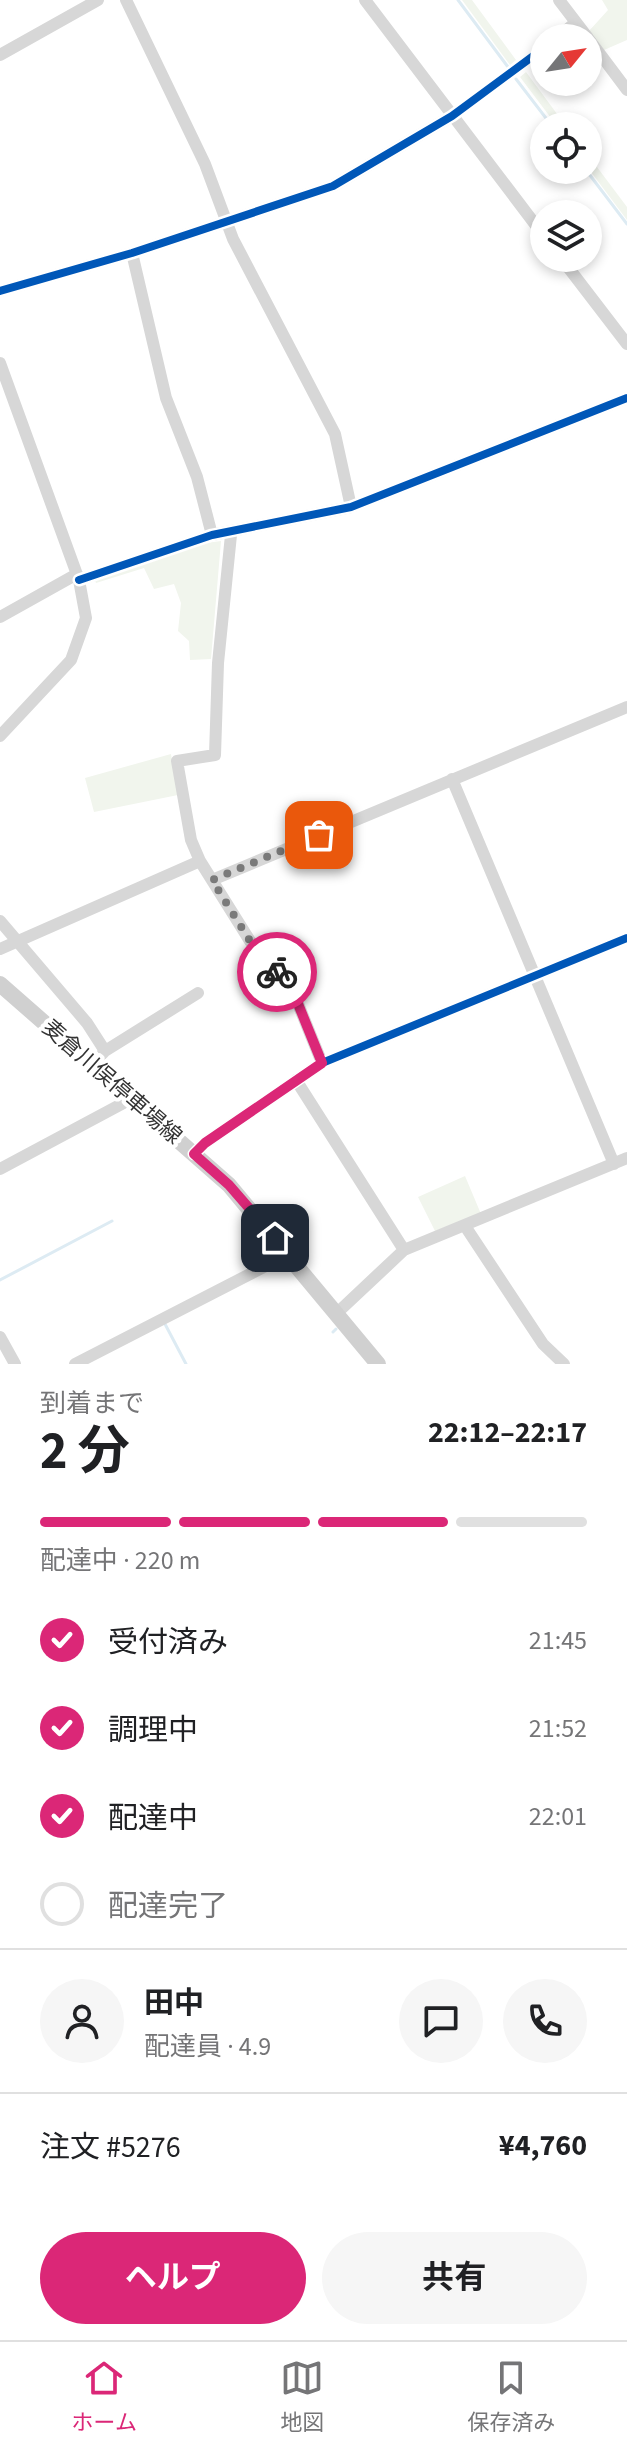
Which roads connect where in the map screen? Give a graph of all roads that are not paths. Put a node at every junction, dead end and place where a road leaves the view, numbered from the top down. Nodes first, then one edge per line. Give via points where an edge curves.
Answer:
1 (98, 0) edge
2 (126, 0) edge
3 (365, 0) edge
4 (559, 0) edge
5 (576, 22) joint
6 (574, 24) edge
7 (0, 55) edge
8 (602, 57) edge
9 (530, 58) edge
10 (627, 90) edge
11 (452, 116) junction
12 (530, 218) edge
13 (226, 222) junction
14 (132, 253) junction
15 (572, 272) edge
16 (0, 291) edge
17 (627, 344) edge
18 (0, 363) edge
19 (6, 395) edge
20 (627, 398) edge
21 (351, 507) junction
22 (212, 535) junction
23 (231, 535) junction
24 (78, 577) junction
25 (0, 617) edge
26 (627, 707) edge
27 (1, 733) edge
28 (452, 779) junction
29 (200, 861) junction
30 (212, 880) junction
31 (0, 921) edge
32 (627, 938) edge
33 (17, 942) junction
34 (0, 949) edge
35 (536, 975) junction
36 (0, 984) edge
37 (198, 993) dead end
38 (105, 1051) junction
39 (322, 1063) junction
40 (92, 1065) junction
41 (296, 1080) junction
42 (131, 1099) junction
43 (194, 1154) junction
44 (627, 1158) edge
45 (614, 1164) junction
46 (0, 1169) edge
47 (465, 1226) junction
48 (404, 1250) junction
49 (289, 1254) junction
50 (337, 1313) junction
51 (0, 1337) edge
52 (15, 1364) edge
53 (75, 1364) edge
54 (378, 1364) edge
55 (564, 1364) edge

1 - 7 street
2 - 13 street via 205,164
3 - 11 street
4 - 5 street
5 - 6 street
8 - 10 street
9 - 11 street
11 - 12 street
11 - 13 street via 333,186
13 - 14 street
13 - 21 street via 335,434
14 - 16 street
14 - 22 street via 166,398 197,477
15 - 17 street
18 - 19 street
19 - 24 street
20 - 21 street
21 - 23 street
22 - 23 street
22 - 24 street
23 - 29 street via 215,755 177,761 191,840
24 - 25 street
24 - 27 street via 86,618 71,660
26 - 28 street
28 - 30 street
28 - 35 street
29 - 30 street
29 - 33 street
30 - 39 street via 250,941 292,989
31 - 33 street
32 - 35 street
33 - 34 street
33 - 38 street
35 - 39 street
35 - 45 street
36 - 40 main road, 麦倉川俣停車場線
37 - 38 street
38 - 40 street
39 - 41 street
40 - 42 main road, 麦倉川俣停車場線
41 - 43 street
41 - 48 street
42 - 43 main road, 麦倉川俣停車場線
42 - 46 street
43 - 49 main road, 麦倉川俣停車場線 via 229,1185
44 - 45 street
45 - 47 street
47 - 48 street
47 - 55 street via 543,1344
48 - 50 street
49 - 50 main road, 麦倉川俣停車場線
49 - 53 street
50 - 54 main road, 麦倉川俣停車場線
51 - 52 street

